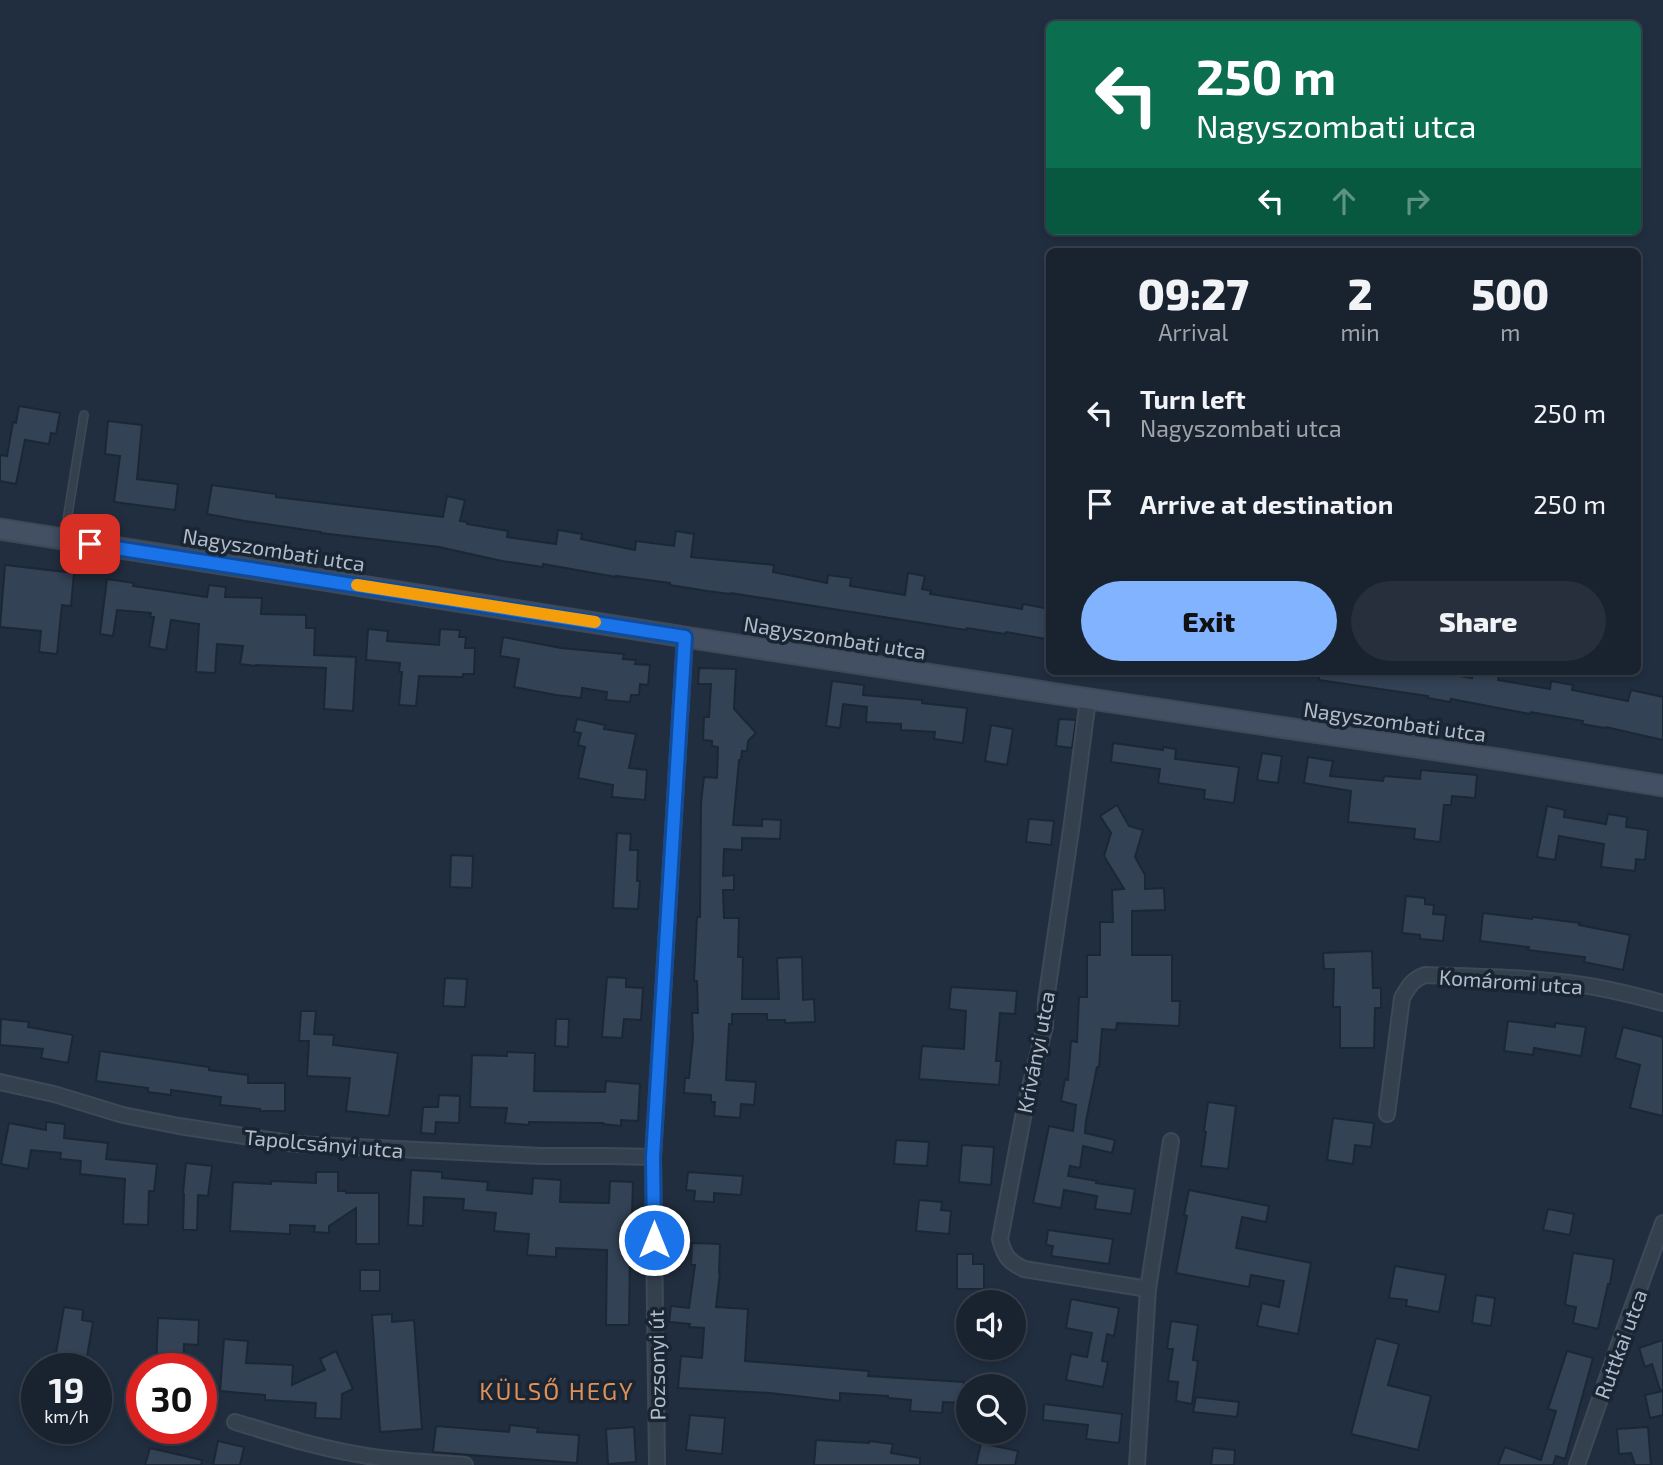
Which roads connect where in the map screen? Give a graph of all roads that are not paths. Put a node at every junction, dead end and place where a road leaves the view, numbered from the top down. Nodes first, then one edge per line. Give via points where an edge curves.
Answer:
1 (84, 415) dead end
2 (0, 528) edge
3 (63, 539) junction
4 (685, 637) junction
5 (1088, 699) junction
6 (1663, 786) edge
7 (1663, 1003) edge
8 (0, 1082) edge
9 (1387, 1114) dead end
10 (1171, 1141) dead end
11 (653, 1157) junction
12 (1663, 1223) edge
13 (1148, 1289) junction
14 (235, 1422) dead end
15 (465, 1465) edge
16 (657, 1465) edge
17 (1137, 1465) edge
18 (1577, 1465) edge

1 - 3 lane
2 - 3 street, Nagyszombati utca
3 - 4 street, Nagyszombati utca
4 - 5 street, Nagyszombati utca
4 - 11 street, Pozsonyi út
5 - 6 street, Nagyszombati utca
5 - 13 street, Kriványi utca via 1045,1026 1000,1239 1003,1253 1024,1269
7 - 9 street, Komáromi utca via 1581,985 1416,978 1402,998
8 - 11 street, Tapolcsányi utca via 124,1115 296,1144
10 - 13 street
11 - 16 street, Pozsonyi út
12 - 18 street, Ruttkai utca
13 - 17 street
14 - 15 street via 355,1454

